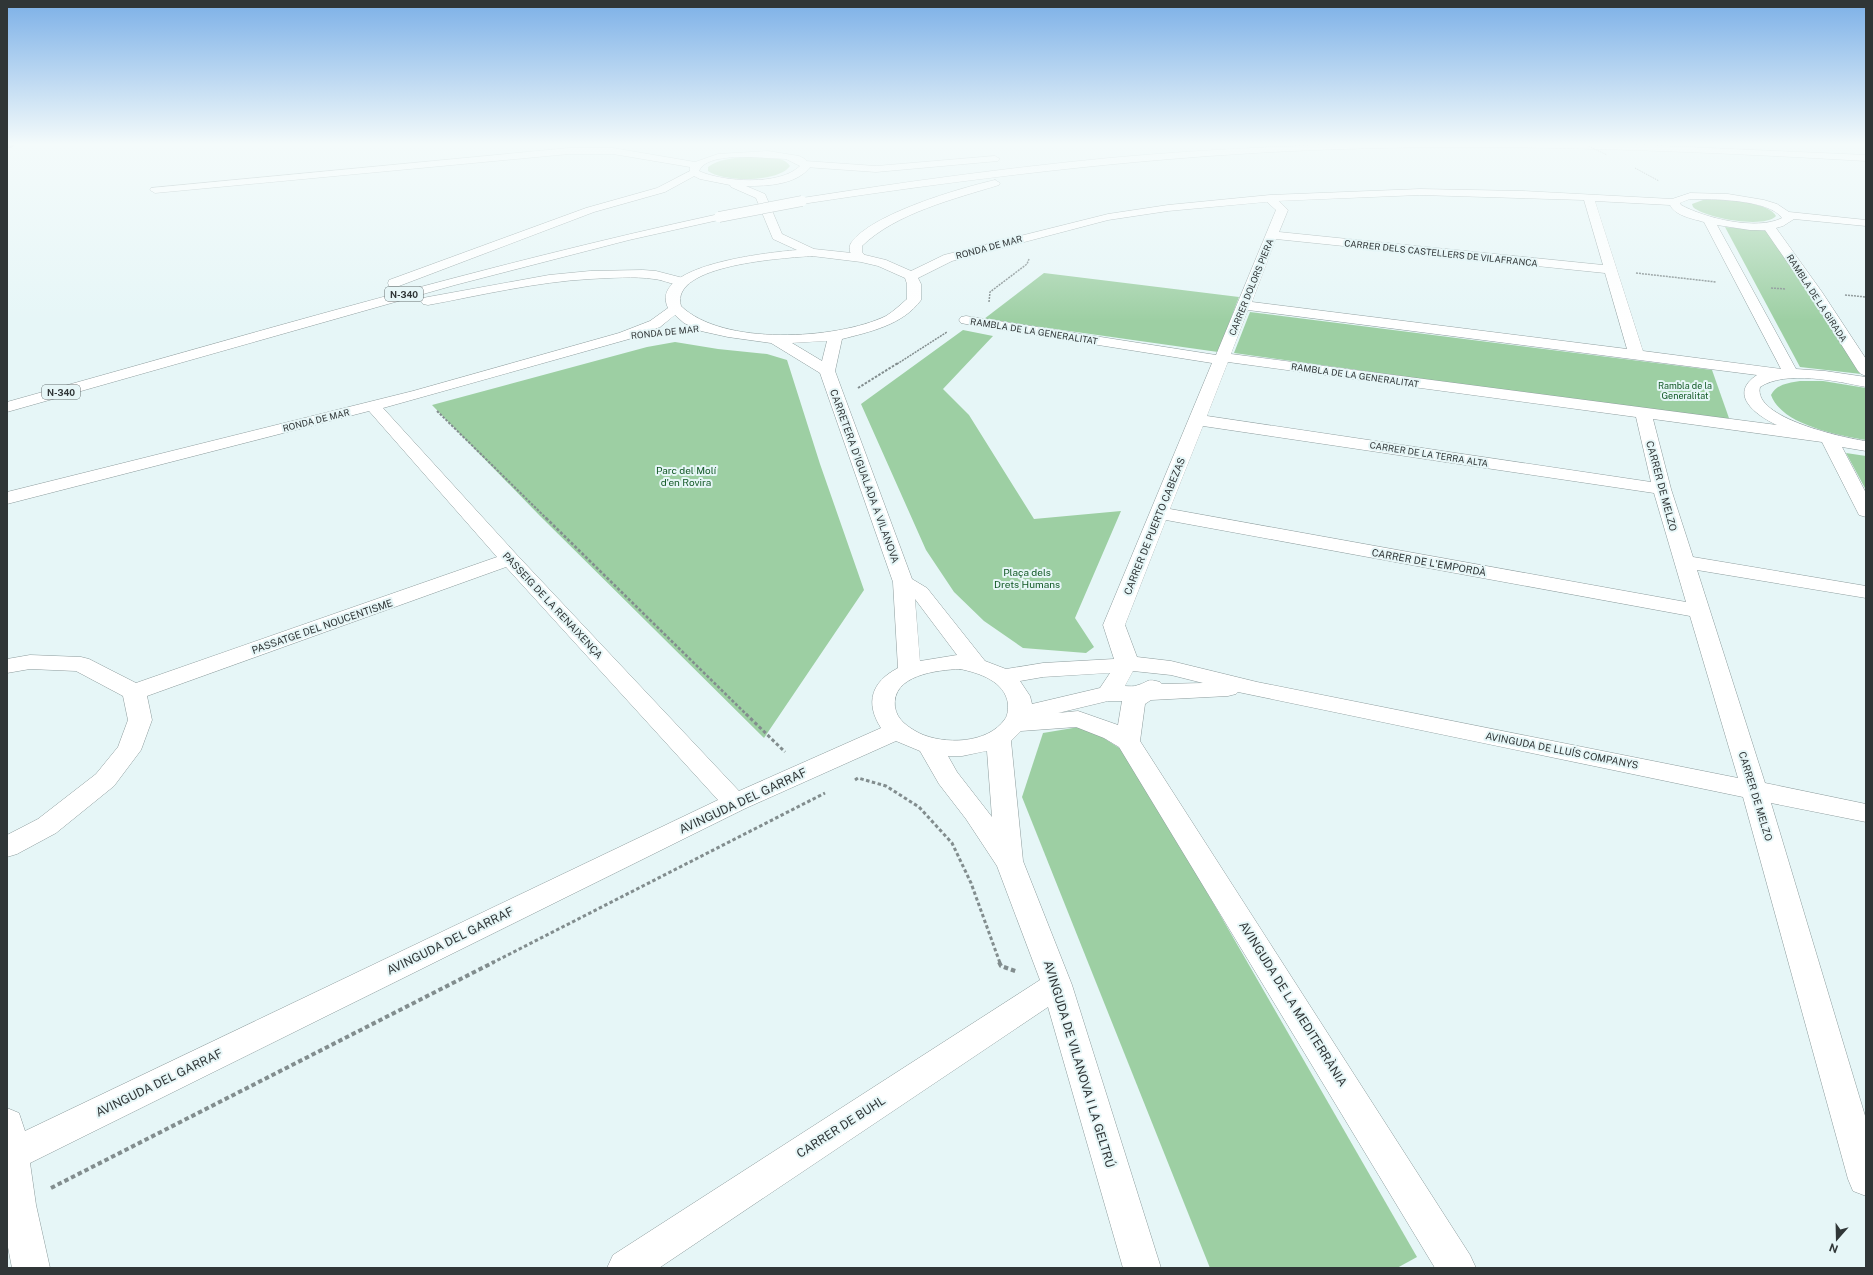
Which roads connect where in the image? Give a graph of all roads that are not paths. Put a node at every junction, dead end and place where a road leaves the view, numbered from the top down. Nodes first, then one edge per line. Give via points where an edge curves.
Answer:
1 (617, 202) edge
2 (763, 202) edge
3 (799, 202) edge
4 (937, 202) edge
5 (1224, 202) edge
6 (1274, 202) edge
7 (1590, 202) edge
8 (1674, 202) edge
9 (1757, 202) edge
10 (1788, 215) junction
11 (1710, 220) junction
12 (1866, 223) edge
13 (1768, 225) junction
14 (1272, 235) junction
15 (777, 236) junction
16 (812, 252) junction
17 (756, 256) junction
18 (861, 258) junction
19 (948, 258) junction
20 (882, 263) junction
21 (1610, 270) junction
22 (911, 276) junction
23 (682, 282) junction
24 (1244, 305) junction
25 (675, 309) junction
26 (966, 320) road end
27 (706, 328) junction
28 (684, 330) dead end
29 (669, 331) dead end
30 (624, 336) junction
31 (835, 336) junction
32 (775, 339) junction
33 (1636, 354) junction
34 (1222, 358) junction
35 (827, 371) junction
36 (1866, 371) edge
37 (1788, 374) junction
38 (1866, 382) edge
39 (92, 383) junction
40 (29, 401) junction
41 (373, 406) junction
42 (7, 407) edge
43 (1644, 414) junction
44 (1197, 420) junction
45 (1825, 437) junction
46 (1866, 446) edge
47 (1662, 489) junction
48 (7, 498) edge
49 (1866, 511) edge
50 (1159, 513) junction
51 (510, 559) junction
52 (1684, 562) junction
53 (903, 582) junction
54 (1866, 592) edge
55 (1699, 611) junction
56 (1123, 665) junction
57 (7, 666) edge
58 (977, 666) junction
59 (910, 671) junction
60 (1187, 671) junction
61 (1003, 677) junction
62 (1257, 689) junction
63 (134, 692) junction
64 (1145, 692) junction
65 (1108, 694) junction
66 (1011, 725) junction
67 (896, 731) junction
68 (1128, 741) junction
69 (930, 747) junction
70 (1754, 789) junction
71 (735, 803) junction
72 (1866, 813) edge
73 (7, 847) edge
74 (1010, 863) junction
75 (1057, 985) junction
76 (9, 1145) edge
77 (1866, 1179) edge
78 (1451, 1266) edge
79 (31, 1268) edge
80 (626, 1268) edge
81 (1142, 1268) edge

1 - 39 main road via 590,210 363,295 152,360
2 - 15 main road
3 - 39 main road, N-340, bridge via 636,234 512,264
4 - 18 main road via 869,232 856,245 856,252
5 - 19 main road, RONDA DE MAR via 1108,217
6 - 14 main road, CARRER DOLORS PIERA via 1282,210
7 - 21 main road
8 - 11 main road via 1682,211
9 - 10 main road, RONDA DE MAR
10 - 12 main road, RONDA DE MAR
10 - 13 main road via 1785,222
11 - 13 main road via 1740,225
11 - 37 main road
13 - 36 main road, RAMBLA DE LA GIRADA
14 - 21 main road, CARRER DELS CASTELLERS DE VILAFRANCA
14 - 24 main road, CARRER DOLORS PIERA
15 - 16 main road
15 - 17 main road via 768,249
16 - 17 main road
16 - 18 main road
17 - 23 main road via 706,269
18 - 20 main road
19 - 20 main road, RONDA DE MAR
19 - 22 main road, RONDA DE MAR
20 - 22 main road
21 - 33 main road
22 - 31 main road via 914,300 895,316
23 - 25 main road via 672,300
23 - 40 main road via 643,274 590,275 548,279 476,292 370,312 101,386
24 - 33 main road
24 - 34 main road, CARRER DOLORS PIERA
25 - 27 main road via 686,319
25 - 30 main road, RONDA DE MAR via 655,324
26 - 34 main road, RAMBLA DE LA GENERALITAT
27 - 28 main road, RONDA DE MAR
27 - 32 main road via 737,336
29 - 30 main road, RONDA DE MAR
30 - 41 main road, RONDA DE MAR
31 - 32 main road
31 - 35 main road
32 - 35 main road
33 - 37 main road
34 - 43 main road, RAMBLA DE LA GENERALITAT
34 - 44 main road, CARRER DE PUERTO CABEZAS
35 - 53 main road, CARRETERA D'IGUALADA A VILANOVA
37 - 38 main road via 1831,376
37 - 45 main road via 1766,378 1754,384 1750,393 1756,403 1770,414 1792,426
39 - 40 main road, N-340
40 - 42 main road, N-340
41 - 48 main road, RONDA DE MAR
41 - 51 main road, PASSEIG DE LA RENAIXENÇA
43 - 45 main road, RAMBLA DE LA GENERALITAT
43 - 47 main road, CARRER DE MELZO
44 - 47 main road, CARRER DE LA TERRA ALTA
44 - 50 main road, CARRER DE PUERTO CABEZAS
45 - 46 main road
45 - 49 main road
47 - 52 main road, CARRER DE MELZO
50 - 55 main road, CARRER DE L'EMPORDÀ
50 - 56 main road, CARRER DE PUERTO CABEZAS via 1114,625 1126,656
51 - 63 main road, PASSATGE DEL NOUCENTISME
51 - 71 main road, PASSEIG DE LA RENAIXENÇA
52 - 54 main road
52 - 55 main road, CARRER DE MELZO
53 - 58 main road via 920,592
53 - 59 main road, CARRETERA D'IGUALADA A VILANOVA
55 - 70 main road, CARRER DE MELZO
56 - 60 main road, AVINGUDA DE LLUÍS COMPANYS via 1139,664
56 - 61 main road, AVINGUDA DE LLUÍS COMPANYS via 1043,670
56 - 65 main road, CARRER DE PUERTO CABEZAS via 1120,676
57 - 63 main road via 30,662 81,664
58 - 59 main road via 943,662
58 - 61 main road
59 - 67 main road via 895,680 886,692 883,705 886,719
60 - 62 main road, AVINGUDA DE LLUÍS COMPANYS
60 - 64 main road via 1160,681
61 - 66 main road via 1015,689 1020,703
62 - 64 main road, AVINGUDA DE LLUÍS COMPANYS
62 - 70 main road, AVINGUDA DE LLUÍS COMPANYS
63 - 73 main road via 140,720 129,750 105,780 47,826
64 - 65 main road, AVINGUDA DE LLUÍS COMPANYS
64 - 68 main road via 1134,700
65 - 66 main road, AVINGUDA DE LLUÍS COMPANYS
66 - 68 main road, AVINGUDA DE LA MEDITERRÀNIA via 1078,719 1113,732
66 - 69 main road via 978,746 954,749
66 - 74 main road, AVINGUDA DE VILANOVA I LA GELTRÚ
67 - 69 main road via 911,741
67 - 71 main road, AVINGUDA DEL GARRAF
68 - 78 main road, AVINGUDA DE LA MEDITERRÀNIA
69 - 74 main road, AVINGUDA DE VILANOVA I LA GELTRÚ via 948,778
70 - 72 main road, AVINGUDA DE LLUÍS COMPANYS
70 - 77 main road, CARRER DE MELZO
71 - 76 main road, AVINGUDA DEL GARRAF
74 - 75 main road, AVINGUDA DE VILANOVA I LA GELTRÚ
75 - 80 main road, CARRER DE BUHL
75 - 81 main road, AVINGUDA DE VILANOVA I LA GELTRÚ
76 - 79 main road

